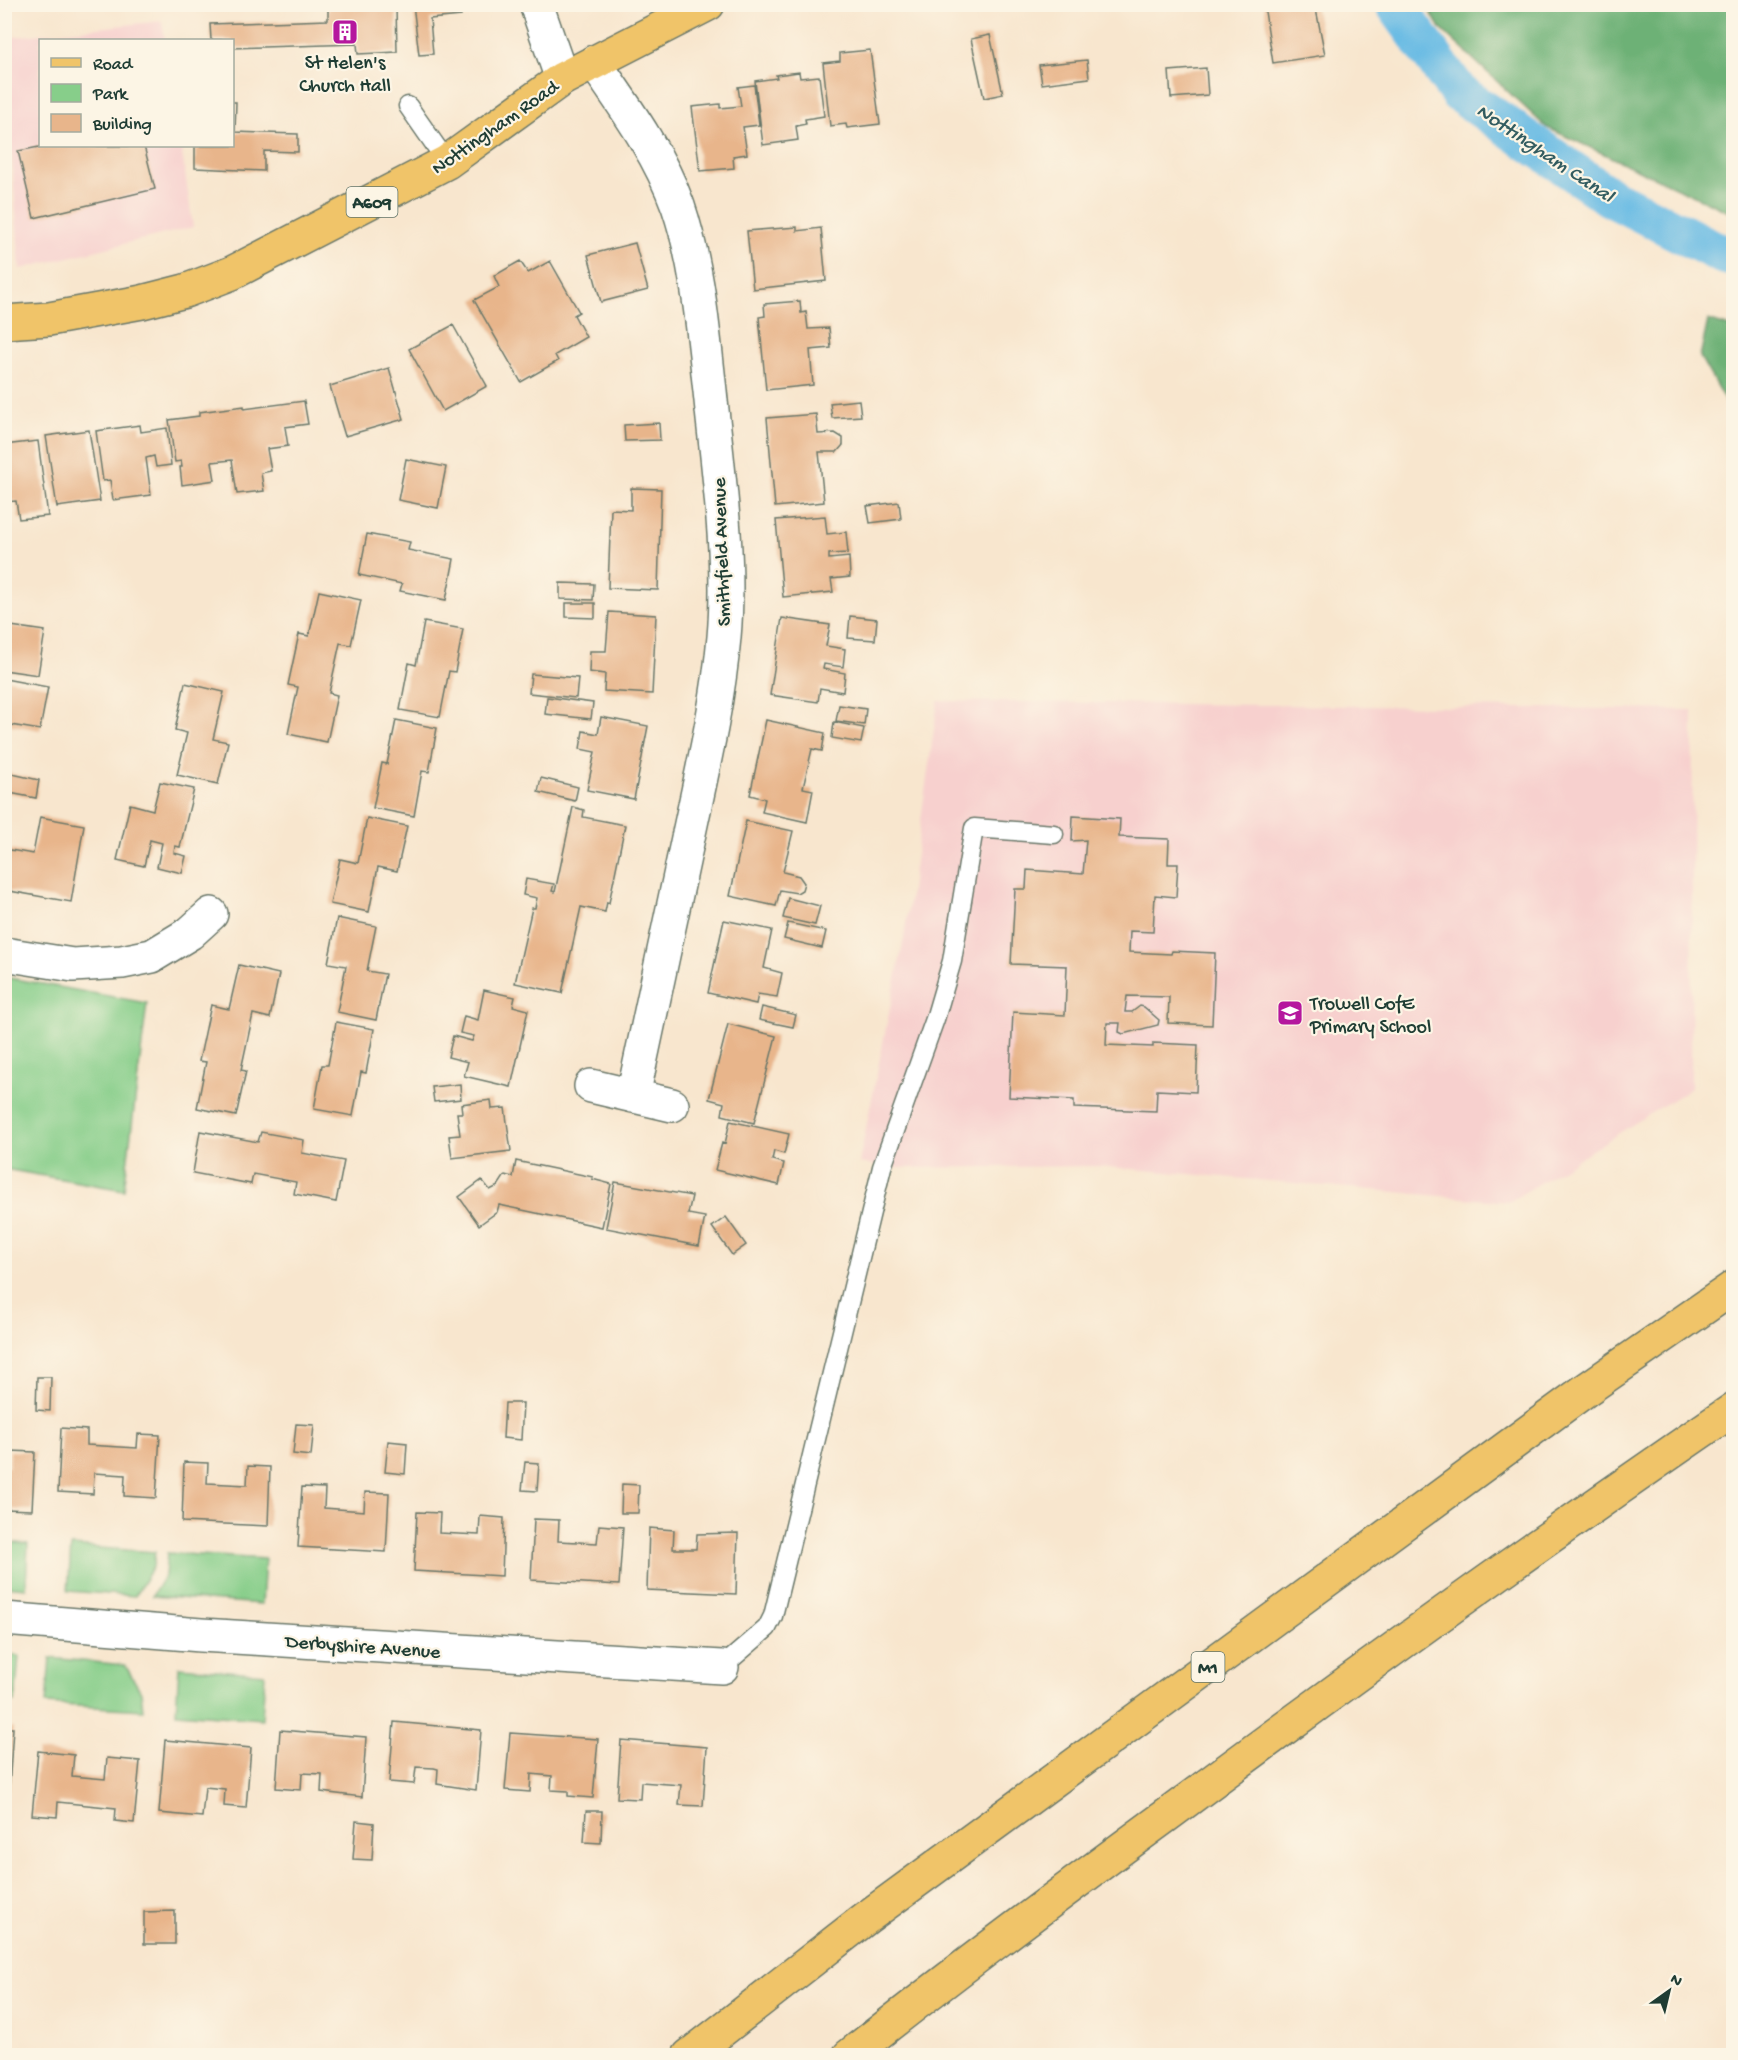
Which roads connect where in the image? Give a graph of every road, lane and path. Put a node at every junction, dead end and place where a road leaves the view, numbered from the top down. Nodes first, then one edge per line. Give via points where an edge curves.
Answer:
1 (536, 4) edge
2 (708, 4) edge
3 (594, 62) junction
4 (562, 79) junction
5 (408, 106) dead end
6 (447, 162) junction
7 (4, 322) edge
8 (1054, 834) dead end
9 (211, 914) dead end
10 (4, 954) edge
11 (591, 1086) dead end
12 (633, 1096) junction
13 (672, 1105) dead end
14 (1734, 1287) edge
15 (1734, 1409) edge
16 (4, 1619) edge
17 (722, 1668) joint
18 (689, 2055) edge
19 (849, 2055) edge

1 - 4 street
2 - 3 main road, Nottingham Road / A609
3 - 4 main road, Nottingham Road / A609
3 - 12 street, Smithfield Avenue via 651,150 680,214 700,304 726,592 724,638 710,734
4 - 6 main road, Nottingham Road / A609
5 - 6 lane
6 - 7 main road, Nottingham Road / A609 via 232,273 185,291 94,312
8 - 17 lane via 974,828 952,961 882,1167 773,1616 767,1628
9 - 10 street via 190,933 152,956 122,962 73,965
11 - 12 street
12 - 13 street
14 - 18 main road, M1 via 1587,1389 866,1917
15 - 19 main road via 1309,1709
16 - 17 street, Derbyshire Avenue

